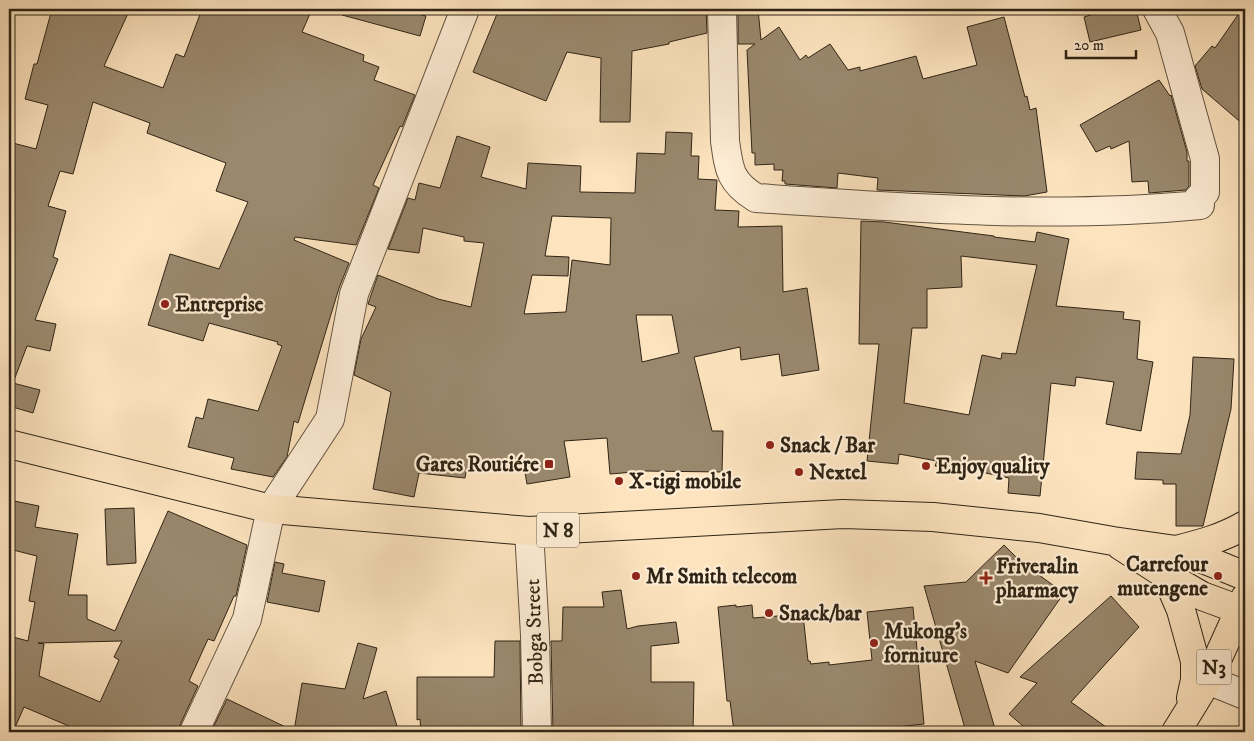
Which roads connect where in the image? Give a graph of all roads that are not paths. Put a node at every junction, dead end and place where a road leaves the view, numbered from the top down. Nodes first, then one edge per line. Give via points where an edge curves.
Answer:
1 (465, 9) edge
2 (722, 9) edge
3 (1157, 9) edge
4 (9, 444) edge
5 (271, 509) junction
6 (1245, 525) edge
7 (529, 531) junction
8 (1113, 542) junction
9 (1176, 550) junction
10 (1166, 575) junction
11 (1245, 576) edge
12 (1243, 604) edge
13 (1208, 680) junction
14 (1245, 695) edge
15 (1182, 722) edge
16 (194, 732) edge
17 (537, 732) edge

1 - 5 street via 354,294 330,419
2 - 3 street via 725,141 728,162 742,190 756,198 1036,212 1142,211 1200,205 1198,199 1205,192 1205,159 1170,34
4 - 5 highway, N 8
5 - 7 highway, N 8
5 - 16 street via 247,619
6 - 9 highway via 1213,540
7 - 8 highway, N 8 via 843,514 933,517 1020,526
7 - 17 street, Bobga Street
8 - 9 highway, N 8
8 - 10 highway, N 8
9 - 11 highway, N 8
10 - 12 highway, N 8 via 1202,596
10 - 15 highway via 1181,610 1195,662 1195,680
12 - 13 highway, N3
13 - 14 street
13 - 15 highway, N3

